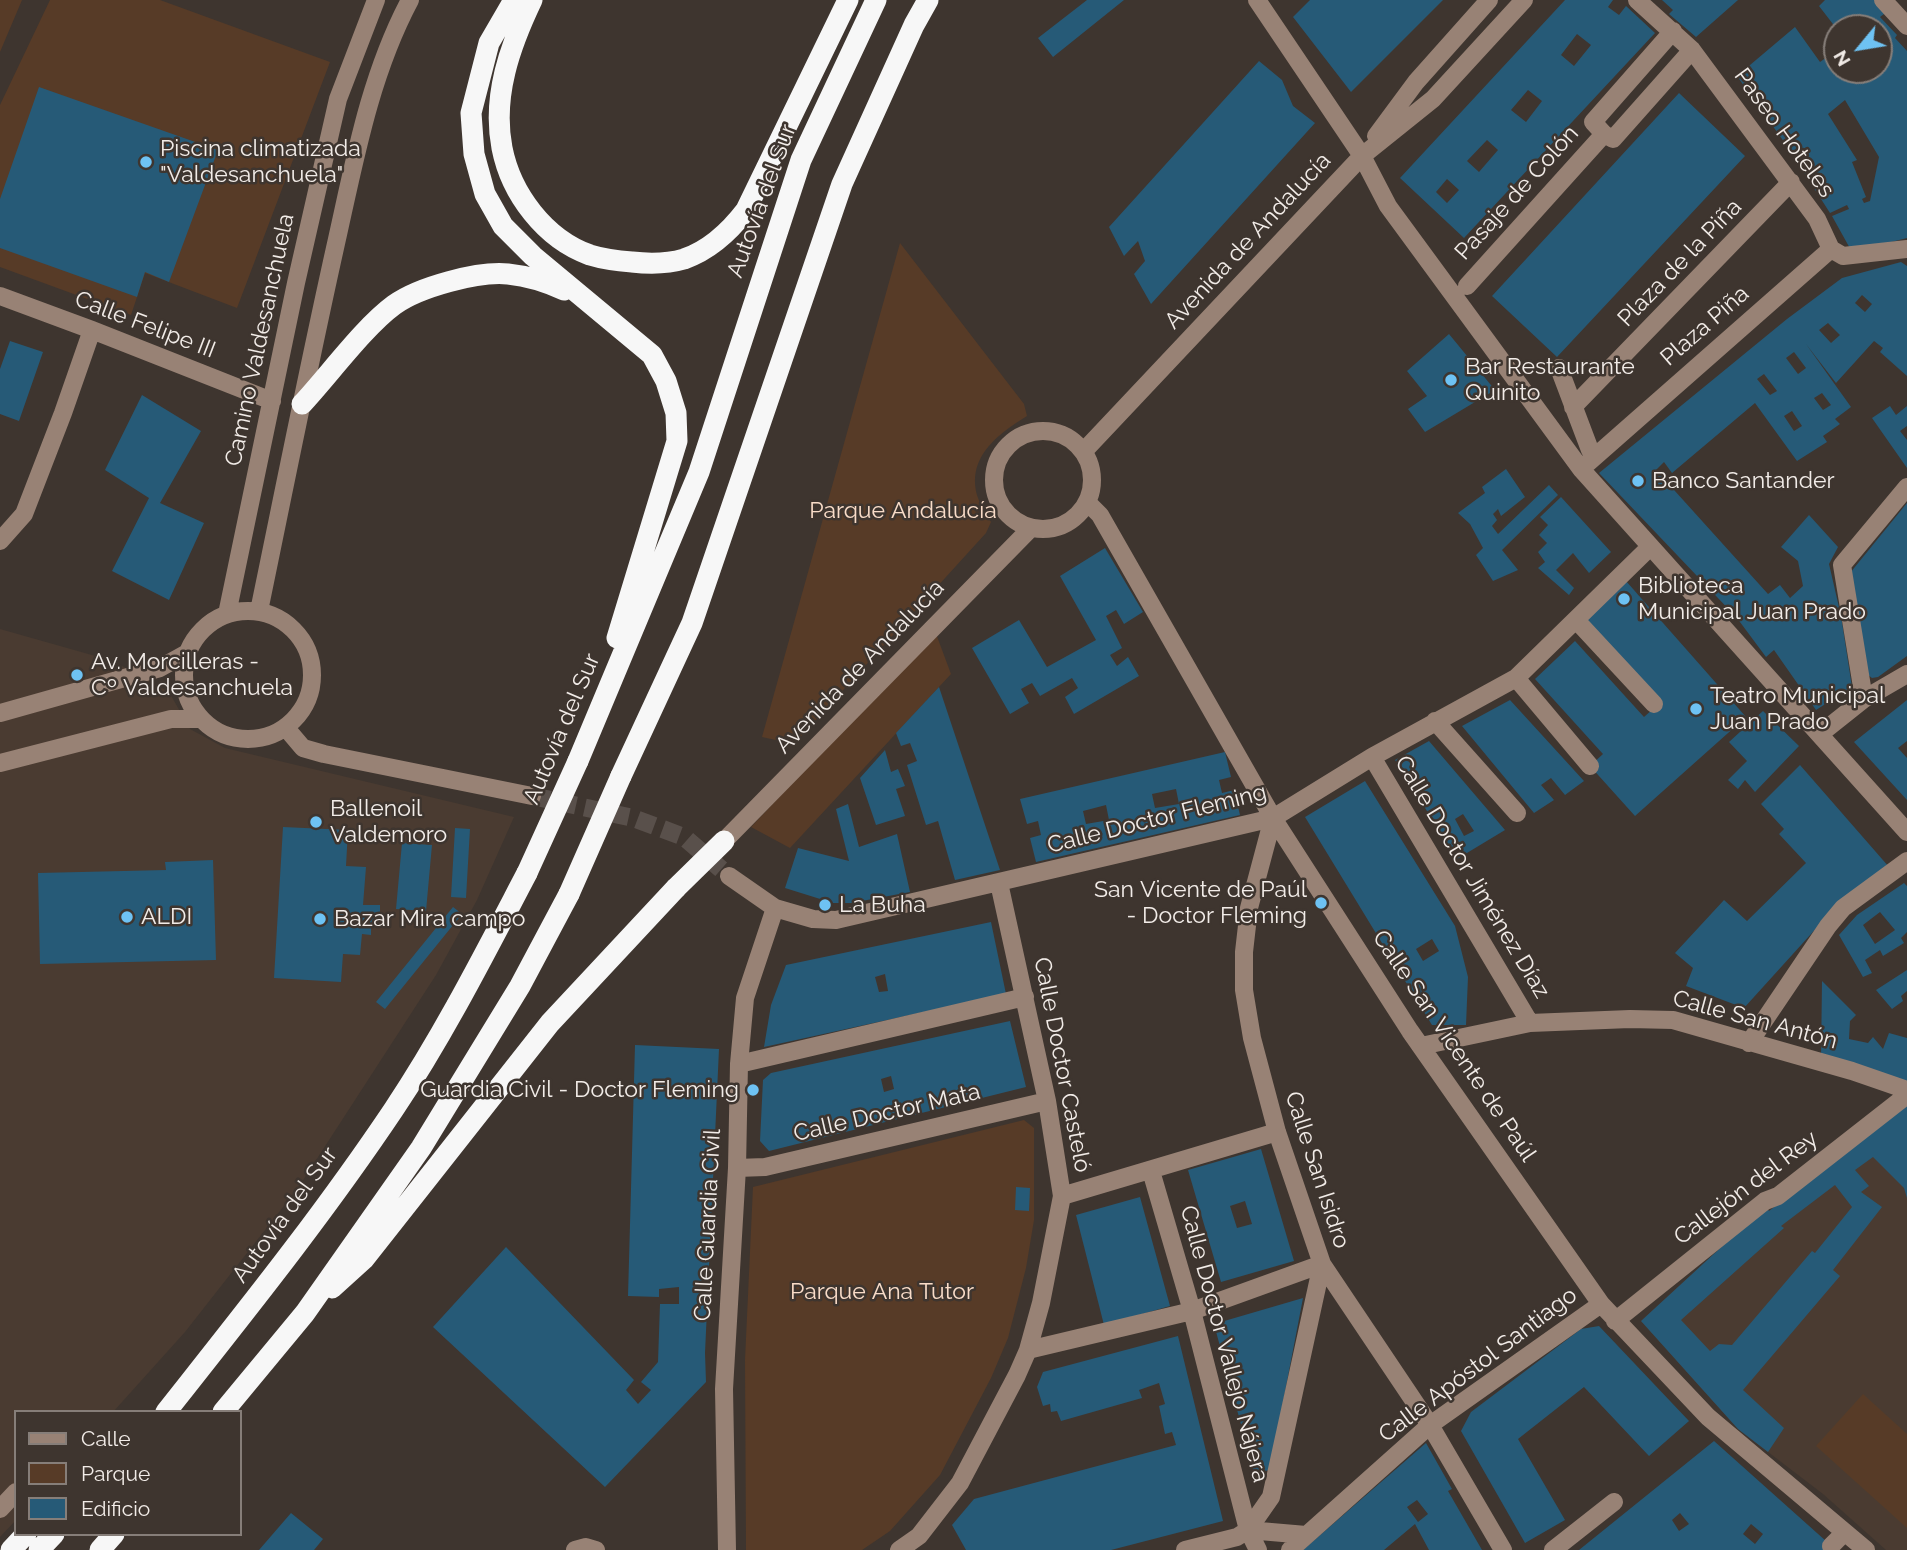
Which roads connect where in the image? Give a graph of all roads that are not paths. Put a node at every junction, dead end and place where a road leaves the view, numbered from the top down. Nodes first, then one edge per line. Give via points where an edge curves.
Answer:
1 (376, 0) edge
2 (410, 0) edge
3 (514, 0) edge
4 (532, 0) edge
5 (848, 0) edge
6 (876, 0) edge
7 (928, 0) edge
8 (1257, 0) edge
9 (1489, 0) edge
10 (1524, 0) edge
11 (1637, 0) edge
12 (1882, 0) edge
13 (1907, 26) edge
14 (1673, 31) junction
15 (1692, 50) junction
16 (1604, 134) junction
17 (1362, 156) junction
18 (1791, 182) junction
19 (1831, 248) junction
20 (1907, 249) edge
21 (1467, 286) dead end
22 (0, 296) edge
23 (582, 299) junction
24 (92, 330) junction
25 (1559, 368) dead end
26 (272, 401) junction
27 (302, 404) junction
28 (1573, 407) junction
29 (1083, 452) junction
30 (1595, 456) junction
31 (1581, 468) junction
32 (1907, 487) edge
33 (1087, 502) junction
34 (1031, 528) junction
35 (0, 541) edge
36 (1650, 547) junction
37 (260, 611) junction
38 (227, 614) junction
39 (1576, 620) junction
40 (187, 653) junction
41 (1907, 674) edge
42 (1516, 678) junction
43 (1864, 699) junction
44 (1654, 704) dead end
45 (0, 713) edge
46 (597, 716) junction
47 (199, 719) junction
48 (1436, 721) junction
49 (286, 728) junction
50 (1820, 734) junction
51 (1371, 757) junction
52 (0, 763) edge
53 (1590, 766) dead end
54 (532, 796) tunnel mouth
55 (1517, 813) dead end
56 (1273, 818) junction
57 (1907, 832) edge
58 (724, 841) joint
59 (1907, 861) edge
60 (729, 876) tunnel mouth
61 (999, 883) junction
62 (775, 908) junction
63 (1025, 997) junction
64 (1530, 1023) junction
65 (1749, 1043) junction
66 (1421, 1046) junction
67 (739, 1064) junction
68 (1907, 1092) edge
69 (1047, 1101) junction
70 (1276, 1132) junction
71 (737, 1168) junction
72 (1151, 1171) junction
73 (1062, 1196) junction
74 (1322, 1264) junction
75 (1601, 1304) junction
76 (1192, 1311) junction
77 (305, 1313) junction
78 (1615, 1321) junction
79 (1028, 1350) junction
80 (168, 1410) edge
81 (225, 1410) edge
82 (1430, 1425) junction
83 (14, 1494) edge
84 (1614, 1502) dead end
85 (0, 1509) edge
86 (1248, 1530) junction
87 (1845, 1532) junction
88 (1306, 1535) junction
89 (24, 1536) edge
90 (52, 1536) edge
91 (112, 1536) edge
92 (924, 1543) edge
93 (1831, 1546) dead end
94 (11, 1550) edge
95 (39, 1550) edge
96 (100, 1550) edge
97 (575, 1550) edge
98 (596, 1550) edge
99 (727, 1550) edge
100 (900, 1550) edge
101 (1185, 1550) edge
102 (1258, 1550) edge
103 (1290, 1550) edge
104 (1503, 1550) edge
105 (1553, 1550) edge
106 (1866, 1550) edge

1 - 26 street, Camino Valdesanchuela via 338,99
2 - 27 street via 372,90
3 - 23 highway via 489,43 477,89 471,113 474,154 485,194 503,226
4 - 5 highway via 504,71 500,119 510,174 529,210 554,235 589,255 652,265 684,259 708,247 746,210
6 - 46 highway, Autovía del Sur via 801,160 699,472
7 - 77 highway, bridge via 842,184 692,623 569,894 520,986 421,1148
8 - 17 street
9 - 17 street, Avenida de Andalucía via 1416,82
10 - 17 street, Avenida de Andalucía via 1433,99
11 - 14 street
12 - 13 street
14 - 15 street, Paseo Hoteles
14 - 16 street, Pasaje de Colón via 1593,121
15 - 16 street, Pasaje de Colón via 1613,139
15 - 18 street, Paseo Hoteles
16 - 21 street, Pasaje de Colón
17 - 29 street, Avenida de Andalucía
17 - 31 street via 1388,206
18 - 19 street, Paseo Hoteles
18 - 28 street, Plaza de la Piña
19 - 20 street via 1843,256
19 - 30 street, Plaza Piña
22 - 24 street, Calle Felipe III
23 - 27 highway via 548,282 506,274 463,278 430,288 395,305
23 - 46 highway via 652,355 676,413 677,441
24 - 26 street, Calle Felipe III
24 - 35 street via 24,514
25 - 28 street
26 - 38 street, Camino Valdesanchuela
27 - 37 street
28 - 30 street
29 - 33 street via 1092,479
29 - 34 street via 1071,439 1055,432 1031,432 1013,440 1001,453 995,468 996,496 1005,511
30 - 31 street, Plaza Piña
31 - 36 street
32 - 43 street via 1842,565
33 - 34 street via 1070,521 1053,528
33 - 56 street, Calle San Vicente de Paúl via 1100,515
34 - 58 street, Avenida de Andalucía
36 - 39 street, Calle Doctor Fleming
36 - 50 street
37 - 38 street
37 - 49 street via 297,632 313,672 301,713
38 - 40 street via 196,636
39 - 42 street, Calle Doctor Fleming
39 - 44 street
40 - 45 street via 160,668
40 - 47 street via 184,687
41 - 43 street
42 - 48 street, Calle Doctor Fleming
42 - 53 street
43 - 50 street
46 - 80 highway, Autovía del Sur, bridge via 527,873 447,1024 395,1108 279,1271
47 - 49 street via 214,731 250,741
47 - 52 street via 171,719
48 - 51 street, Calle Doctor Fleming
48 - 55 street
49 - 54 street via 303,748 324,754
50 - 57 street
51 - 56 street, Calle Doctor Fleming
51 - 64 street, Calle Doctor Jiménez Díaz
56 - 61 street, Calle Doctor Fleming
56 - 66 street, Calle San Vicente de Paúl
56 - 70 street, Calle San Isidro via 1249,908 1244,978 1252,1038
58 - 77 highway, bridge via 550,1023 364,1259
59 - 65 street via 1843,908
60 - 62 street, Calle Doctor Fleming
61 - 62 street, Calle Doctor Fleming via 836,920
61 - 63 street, Calle Doctor Casteló
62 - 67 street, Calle Guardia Civil via 745,998
63 - 67 street
63 - 69 street, Calle Doctor Casteló
64 - 65 street, Calle San Antón via 1673,1020
64 - 66 street, Calle San Antón
65 - 68 street, Calle San Antón via 1852,1071
66 - 75 street, Calle San Vicente de Paúl
67 - 71 street, Calle Guardia Civil
68 - 78 street, Callejón del Rey
69 - 71 street, Calle Doctor Mata via 765,1167
69 - 73 street, Calle Doctor Casteló
70 - 72 street
70 - 74 street, Calle San Isidro
71 - 99 street, Calle Guardia Civil via 724,1389
72 - 73 street
72 - 76 street, Calle Doctor Vallejo Nájera
73 - 79 street, Calle Doctor Casteló
74 - 76 street
74 - 82 street
74 - 86 street, Calle San Isidro via 1270,1497
75 - 78 street, Calle San Vicente de Paúl
75 - 82 street, Calle Apóstol Santiago
76 - 79 street
76 - 86 street, Calle Doctor Vallejo Nájera
77 - 81 highway
78 - 87 street, Calle San Vicente de Paúl via 1707,1417
79 - 92 street, Calle Doctor Casteló
82 - 88 street, Calle Apóstol Santiago
82 - 104 street
83 - 85 street
84 - 105 street
86 - 88 street
86 - 101 street
86 - 102 street, Calle Doctor Vallejo Nájera
87 - 93 street
87 - 106 street, Calle San Vicente de Paúl
88 - 103 street, Calle Apóstol Santiago
89 - 94 highway
90 - 95 highway
91 - 96 highway
92 - 100 street, Calle Doctor Casteló
97 - 98 street

